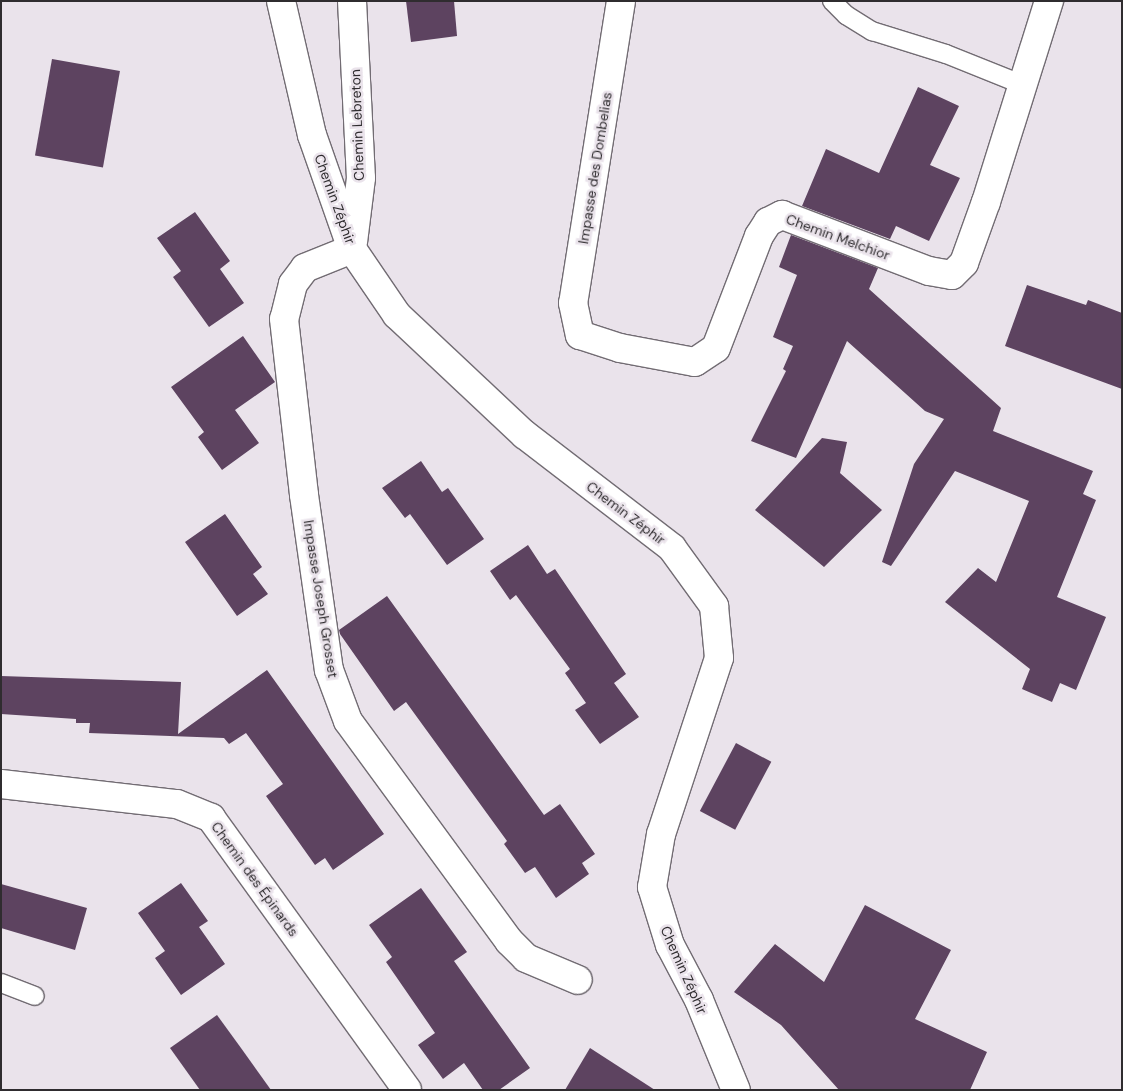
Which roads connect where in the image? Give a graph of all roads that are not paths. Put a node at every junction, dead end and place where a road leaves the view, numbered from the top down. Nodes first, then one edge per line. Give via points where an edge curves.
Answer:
1 (282, 1) edge
2 (352, 1) edge
3 (621, 1) edge
4 (832, 1) edge
5 (1049, 1) edge
6 (1023, 85) junction
7 (352, 249) junction
8 (580, 335) joint
9 (1, 784) edge
10 (578, 980) dead end
11 (1, 983) edge
12 (35, 996) dead end
13 (407, 1090) edge
14 (736, 1090) edge

1 - 7 street, Chemin Zéphir via 312,135
2 - 7 street, Chemin Lebreton via 361,178
3 - 8 street, Impasse des Dombelias via 573,303
4 - 6 lane via 846,15 872,30 946,54
5 - 6 street, Chemin Melchior
6 - 8 street, Chemin Melchior via 964,263 952,275 929,271 782,215 768,222 758,236 716,348 696,362 620,348
7 - 10 street, Impasse Joseph Grosset via 305,268 293,284 284,318 304,495 329,670 348,721 509,941 526,958
7 - 14 street, Chemin Zéphir via 397,315 525,436 672,548 714,606 719,658 661,834 652,887 670,945 699,1000
9 - 13 street, Chemin des Épinards via 178,804 211,818
11 - 12 lane

